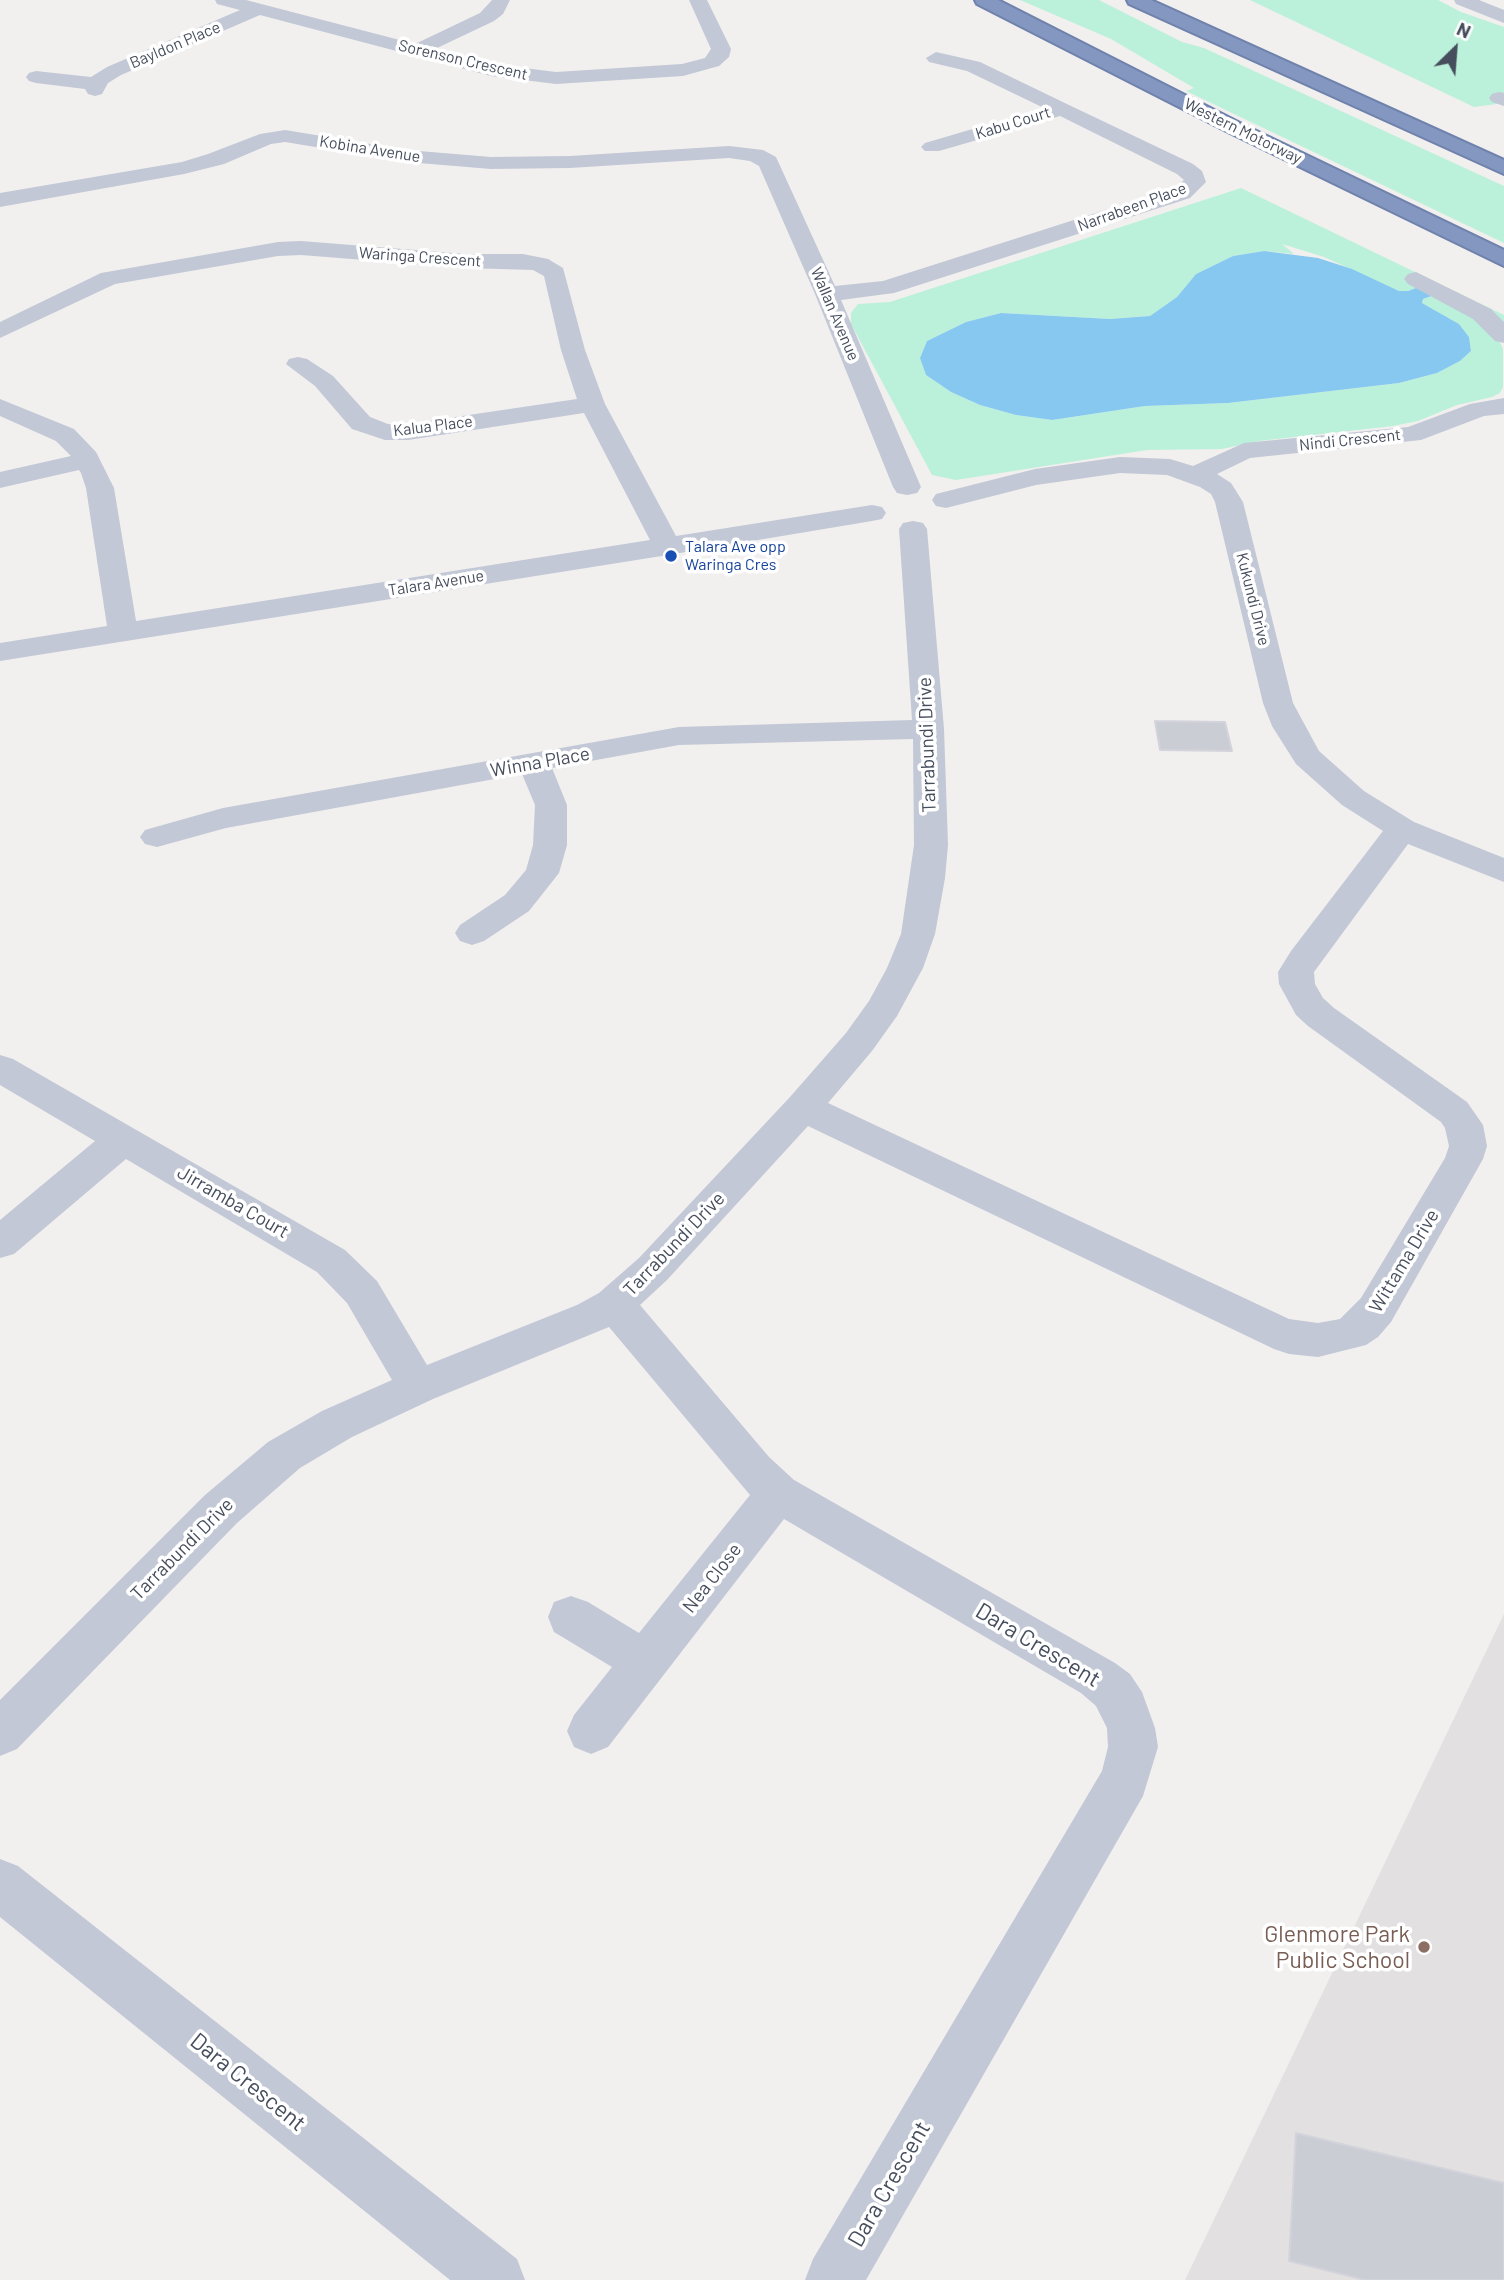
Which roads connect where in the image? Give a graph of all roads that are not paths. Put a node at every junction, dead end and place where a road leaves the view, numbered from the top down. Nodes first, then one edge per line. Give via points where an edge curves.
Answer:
1 (224, 0) edge
2 (500, 0) edge
3 (698, 0) edge
4 (984, 0) edge
5 (1136, 0) edge
6 (1463, 0) edge
7 (258, 9) junction
8 (1504, 17) edge
9 (418, 50) junction
10 (936, 58) dead end
11 (36, 77) dead end
12 (1062, 108) junction
13 (939, 126) dead end
14 (964, 138) junction
15 (932, 147) dead end
16 (748, 153) joint
17 (1504, 168) edge
18 (0, 200) edge
19 (1504, 259) edge
20 (1416, 279) dead end
21 (827, 294) junction
22 (0, 331) edge
23 (1504, 336) edge
24 (298, 364) dead end
25 (592, 404) junction
26 (1504, 406) edge
27 (0, 407) edge
28 (87, 460) junction
29 (1197, 474) junction
30 (0, 480) edge
31 (907, 487) junction
32 (946, 500) junction
33 (872, 513) junction
34 (913, 529) junction
35 (668, 547) junction
36 (123, 632) junction
37 (0, 652) edge
38 (928, 729) junction
39 (534, 763) junction
40 (1402, 829) junction
41 (157, 837) dead end
42 (1504, 871) edge
43 (472, 933) dead end
44 (0, 1068) edge
45 (803, 1107) junction
46 (124, 1139) junction
47 (0, 1243) edge
48 (614, 1304) junction
49 (418, 1387) junction
50 (778, 1493) junction
51 (571, 1617) dead end
52 (645, 1662) junction
53 (592, 1731) dead end
54 (0, 1733) edge
55 (0, 1884) edge
56 (496, 2280) edge
57 (834, 2280) edge

1 - 7 street, Sorenson Crescent
2 - 9 street via 487,18
3 - 9 street, Sorenson Crescent via 721,49 719,57 707,65 683,70 540,77 491,70
4 - 19 highway, Western Motorway
5 - 17 highway
6 - 8 street
7 - 9 street, Sorenson Crescent
7 - 11 street, Bayldon Place via 114,71 95,87
10 - 12 street, Narrabeen Place via 973,66
12 - 14 street, Kabu Court
12 - 21 street, Narrabeen Place via 1185,169 1194,176 1194,185 1182,193 887,288
13 - 14 street, Kabu Court
14 - 15 street, Kabu Court
16 - 18 street, Kobina Avenue via 491,163 407,156 285,136 267,138 184,168
16 - 21 street, Wallan Avenue via 768,162
20 - 23 street via 1482,314
21 - 31 street, Wallan Avenue
22 - 25 street, Waringa Crescent via 108,278 278,249 523,261 555,273 573,350
24 - 25 street, Kalua Place via 324,381 361,423 385,432
25 - 35 street, Waringa Crescent
26 - 29 street, Nindi Crescent via 1479,409 1412,434 1244,451
27 - 28 street via 65,435
28 - 30 street
28 - 36 street via 100,488
29 - 32 street, Kukundi Drive via 1154,465 1120,465 1035,477
29 - 40 street, Kukundi Drive via 1220,489 1229,502 1287,726 1307,757 1337,786
31 - 32 street via 930,490
31 - 33 street via 876,495 871,501
32 - 34 street via 949,513 945,519
33 - 34 street via 888,524
33 - 35 street, Talara Avenue
34 - 38 street, Tarrabundi Drive
35 - 36 street, Talara Avenue
36 - 37 street, Talara Avenue
38 - 39 street, Winna Place via 700,734
38 - 45 street, Tarrabundi Drive via 931,845 918,934 884,1007
39 - 41 street, Winna Place via 223,818
39 - 43 street via 551,805 550,845 542,873 517,903
40 - 42 street, Kukundi Drive
40 - 45 street, Wittama Drive via 1303,959 1296,972 1297,984 1308,1006 1454,1112 1464,1125 1468,1146 1377,1310 1351,1333 1318,1340 1289,1337
44 - 46 street, Jirramba Court
45 - 48 street, Tarrabundi Drive via 653,1269
46 - 47 street
46 - 49 street, Jirramba Court via 331,1261 362,1292
48 - 49 street, Tarrabundi Drive
48 - 50 street, Dara Crescent via 753,1470
49 - 54 street, Tarrabundi Drive via 337,1424 260,1473
50 - 52 street, Nea Close
50 - 57 street, Dara Crescent via 1098,1678 1125,1708 1133,1747 1125,1779
51 - 52 street
52 - 53 street, Nea Close
55 - 56 street, Dara Crescent

